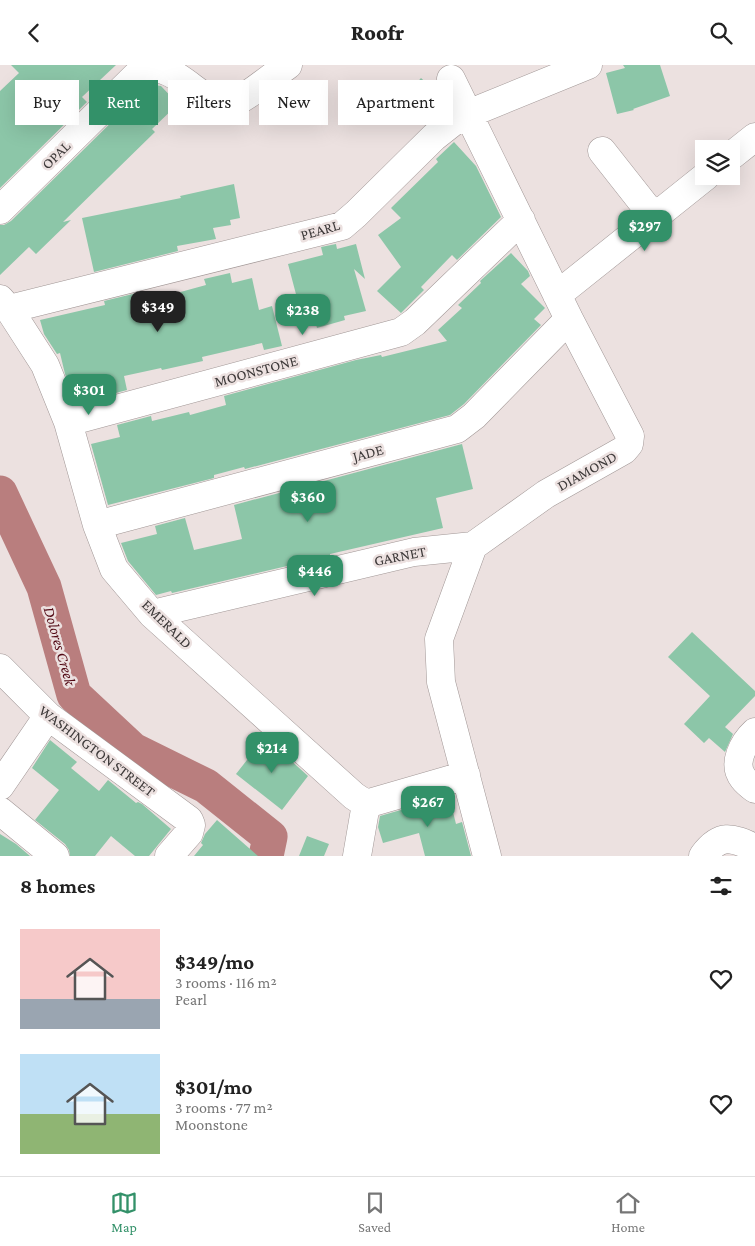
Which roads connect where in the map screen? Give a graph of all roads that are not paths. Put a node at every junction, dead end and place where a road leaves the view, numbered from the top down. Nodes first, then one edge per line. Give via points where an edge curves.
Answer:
1 (288, 65) edge
2 (588, 65) edge
3 (451, 79) dead end
4 (468, 114) junction
5 (755, 137) edge
6 (740, 149) edge
7 (602, 151) dead end
8 (695, 185) edge
9 (0, 210) edge
10 (654, 217) junction
11 (521, 221) junction
12 (4, 304) edge
13 (563, 307) junction
14 (68, 422) junction
15 (97, 525) junction
16 (473, 546) junction
17 (152, 613) junction
18 (0, 668) edge
19 (48, 717) junction
20 (755, 733) edge
21 (466, 775) junction
22 (0, 786) edge
23 (755, 789) edge
24 (366, 804) junction
25 (0, 811) edge
26 (755, 849) edge
27 (54, 856) edge
28 (170, 856) edge
29 (357, 856) edge
30 (487, 856) edge
31 (703, 856) edge

1 - 9 street, OPAL via 237,101 225,105 213,101 165,69 151,69 136,76
2 - 4 street, PEARL
3 - 4 street, DIAMOND
4 - 11 street, DIAMOND
4 - 12 street, PEARL via 434,137 342,226
5 - 6 street
7 - 10 street
8 - 10 street, JADE
10 - 13 street, JADE
11 - 13 street, DIAMOND
11 - 14 street, MOONSTONE via 401,332
12 - 14 street, EMERALD via 45,365
13 - 15 street, JADE via 474,416 456,429
13 - 16 street, DIAMOND via 630,436 630,444 624,451 546,494
14 - 15 street, EMERALD
15 - 17 street, EMERALD via 114,569
16 - 17 street, GARNET via 414,552
16 - 21 street via 439,639 441,681
17 - 24 street, EMERALD
18 - 19 street, WASHINGTON STREET
19 - 22 street
19 - 28 street, WASHINGTON STREET via 189,820 192,825 189,833
20 - 23 street via 743,746 738,760 742,777
21 - 24 street
21 - 30 street
24 - 29 street
25 - 27 street
26 - 31 street via 727,839 712,844

